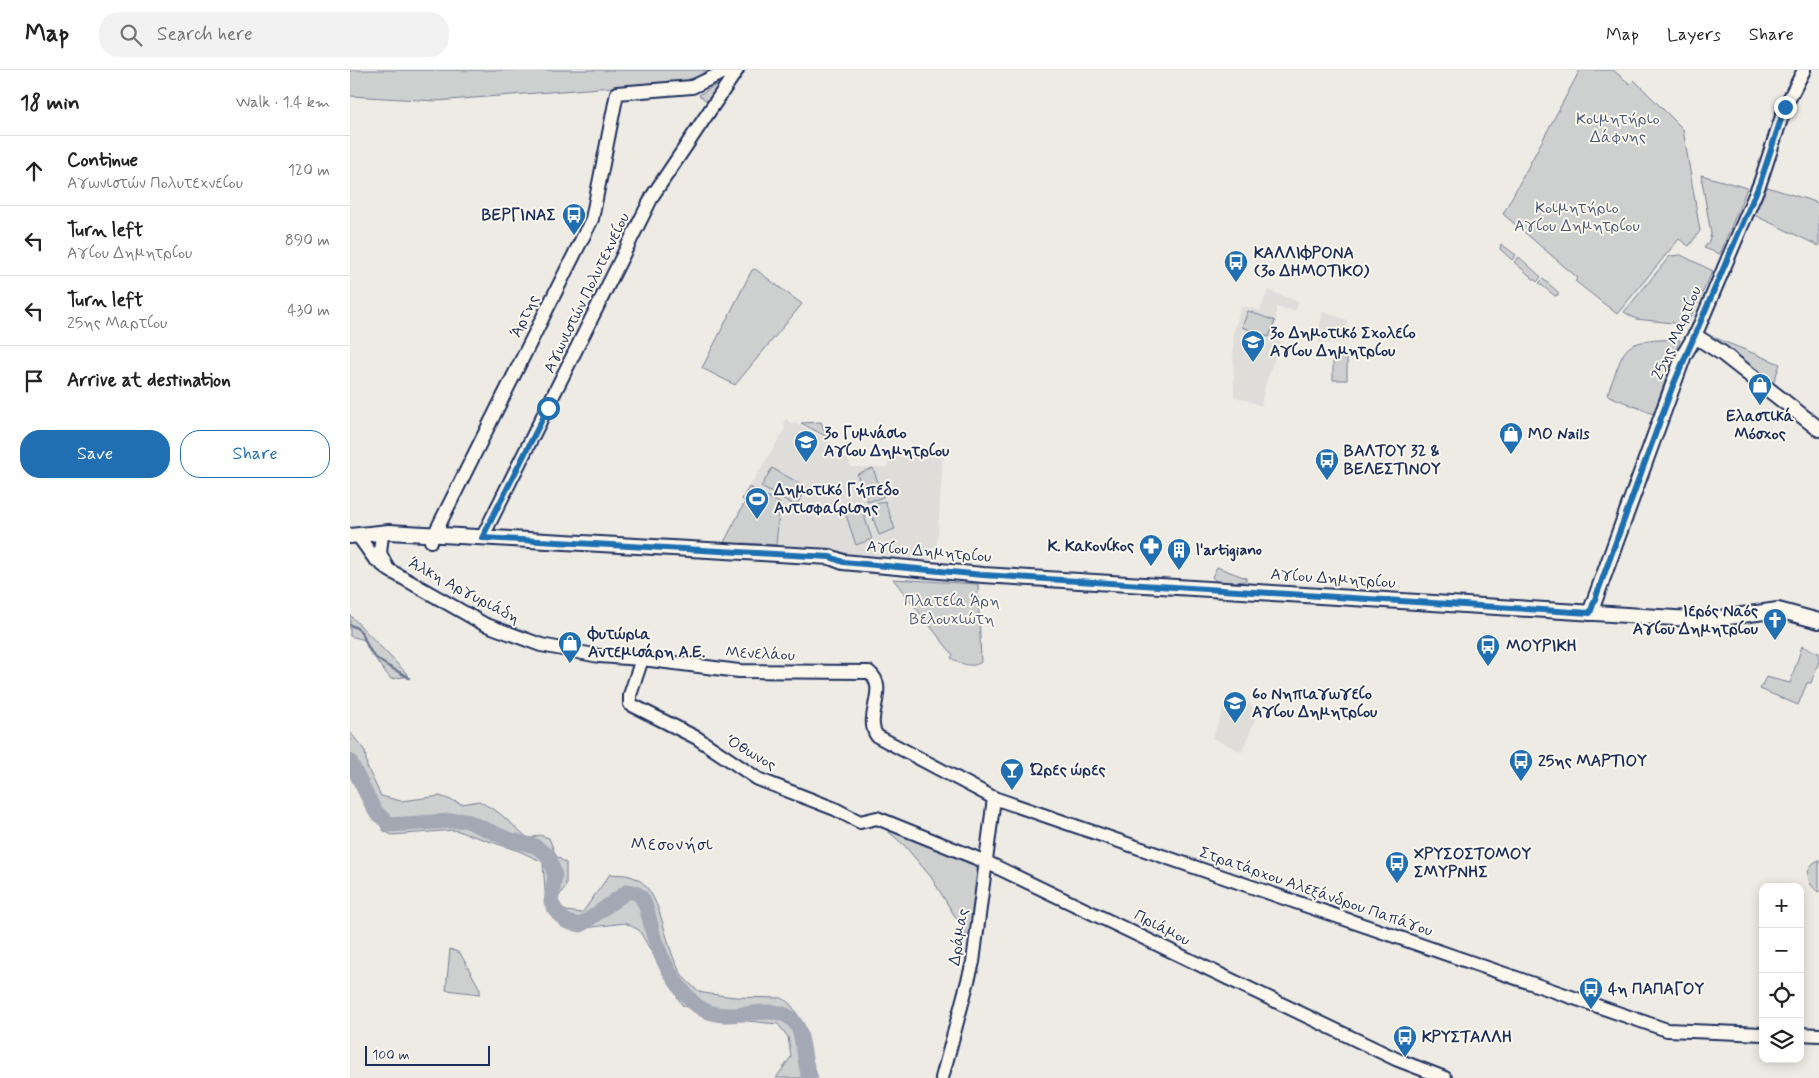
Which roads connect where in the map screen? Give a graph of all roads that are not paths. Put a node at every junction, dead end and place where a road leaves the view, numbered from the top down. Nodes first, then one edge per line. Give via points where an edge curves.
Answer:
1 (720, 70) edge
2 (728, 70) edge
3 (736, 70) edge
4 (1804, 70) edge
5 (710, 80) junction
6 (1695, 336) junction
7 (1819, 429) edge
8 (382, 534) junction
9 (355, 537) edge
10 (433, 538) junction
11 (482, 538) junction
12 (843, 562) junction
13 (389, 570) junction
14 (1590, 613) junction
15 (1819, 621) edge
16 (642, 659) junction
17 (874, 732) joint
18 (994, 798) junction
19 (860, 822) joint
20 (986, 862) junction
21 (1759, 1034) edge
22 (1804, 1034) edge
23 (1819, 1035) edge
24 (942, 1078) edge
25 (1445, 1078) edge

1 - 5 street
2 - 5 street
3 - 11 street, Αγωνιστών Πολυτεχνείου via 653,196
4 - 6 street, 25ης Μαρτίου via 1785,107 1760,183
5 - 10 street, Άρτης via 683,89 617,93 592,219
6 - 7 main road via 1716,348
6 - 14 main road, 25ης Μαρτίου via 1675,380
8 - 9 main road, Αγίου Δημητρίου
8 - 10 main road, Αγίου Δημητρίου via 389,532
8 - 13 street, Άλκη Αργυριάδη via 380,553
9 - 13 street, Άλκη Αργυριάδη
10 - 11 main road, Αγίου Δημητρίου
10 - 12 main road, Αγίου Δημητρίου via 821,564
11 - 12 main road, Αγίου Δημητρίου via 830,557
12 - 14 main road, Αγίου Δημητρίου via 983,575
13 - 16 street, Άλκη Αργυριάδη via 484,624 520,638 599,656
14 - 15 main road, Αγίου Δημητρίου via 1707,620 1778,610
16 - 17 street, Μενελάου via 739,671 869,672 875,677 878,688
16 - 19 street, Όθωνος via 630,704 697,738 758,779 835,808
17 - 18 street, Στρατάρχου Αλεξάνδρου Παπάγου
18 - 20 street, Δράμας
18 - 21 street, Στρατάρχου Αλεξάνδρου Παπάγου via 1667,1030
19 - 20 street, Πριάμου via 877,818
20 - 24 street, Δράμας via 973,962
20 - 25 street, Πριάμου via 1383,1053
22 - 23 street

